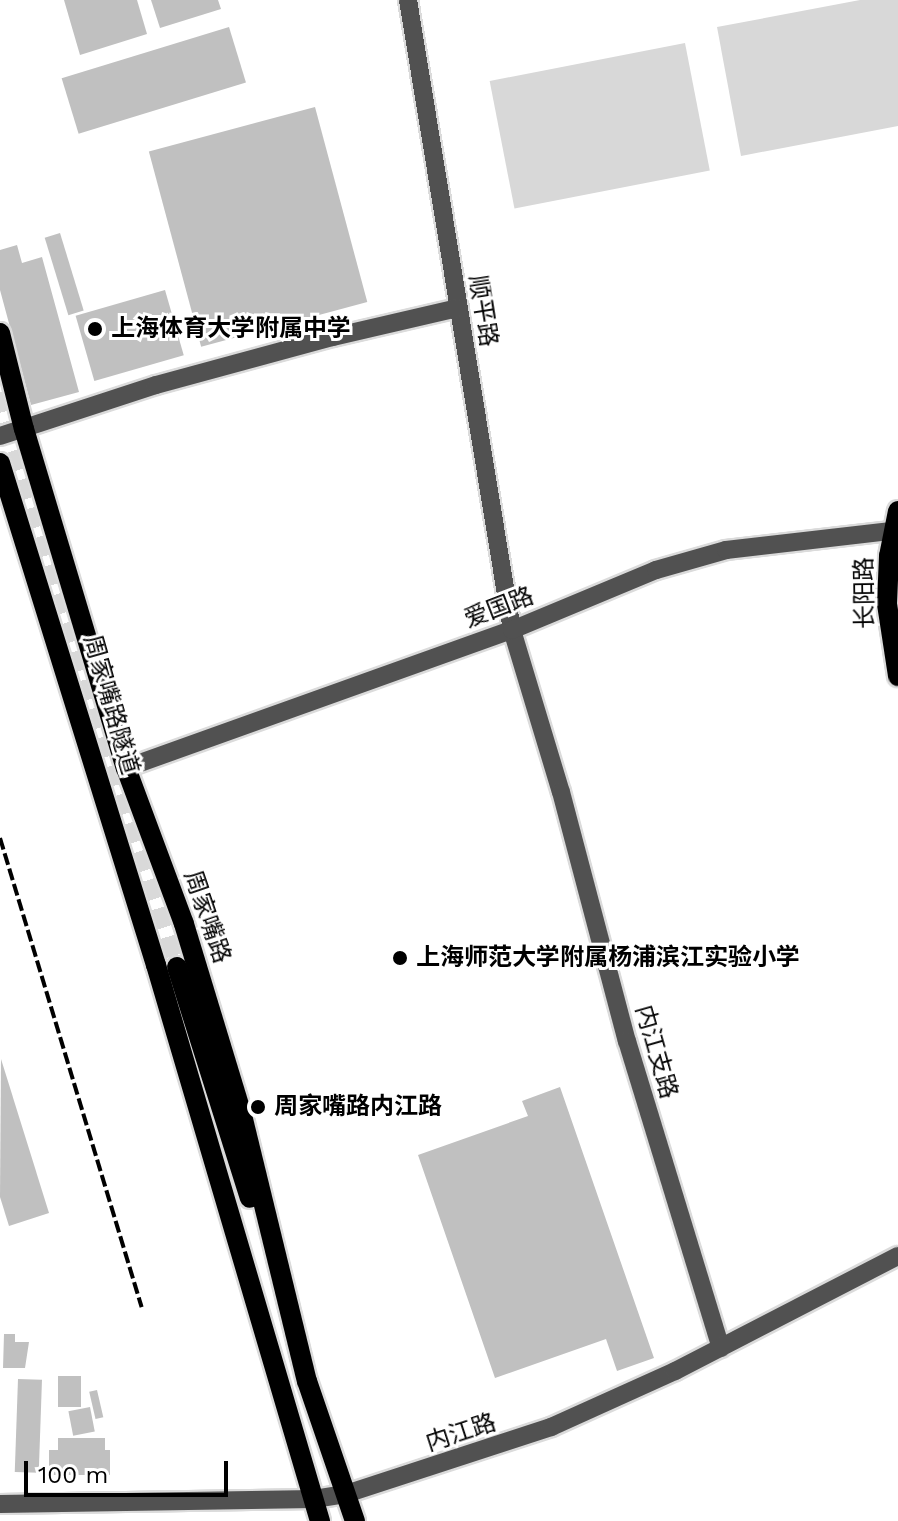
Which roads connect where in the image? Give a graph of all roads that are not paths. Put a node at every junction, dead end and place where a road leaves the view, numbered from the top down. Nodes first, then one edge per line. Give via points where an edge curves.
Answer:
1 (408, 0) edge
2 (458, 308) junction
3 (0, 333) edge
4 (24, 429) junction
5 (0, 436) edge
6 (6, 462) edge
7 (898, 511) edge
8 (895, 531) edge
9 (512, 630) junction
10 (898, 676) edge
11 (126, 768) junction
12 (177, 967) tunnel mouth
13 (898, 1256) edge
14 (721, 1348) junction
15 (307, 1381) junction
16 (346, 1494) junction
17 (314, 1499) junction
18 (0, 1504) edge
19 (320, 1521) edge
20 (355, 1521) edge

1 - 2 street, 顺平路
2 - 4 street via 156,385
2 - 9 street, 顺平路
3 - 4 main road, 周家嘴路
4 - 5 street
4 - 11 main road, 周家嘴路
6 - 17 main road
7 - 8 main road, 长阳路
8 - 9 street, 爱国路 via 703,556
8 - 10 main road, 长阳路 via 887,604
9 - 11 street, 爱国路
9 - 14 street, 内江支路 via 627,1041
11 - 15 main road, 周家嘴路 via 184,924 242,1115
12 - 15 main road
13 - 14 street, 内江路
14 - 16 street, 内江路 via 551,1427
15 - 16 main road, 周家嘴路
16 - 17 street, 内江路
16 - 20 main road, 周家嘴路
17 - 18 street, 内江路
17 - 19 main road

